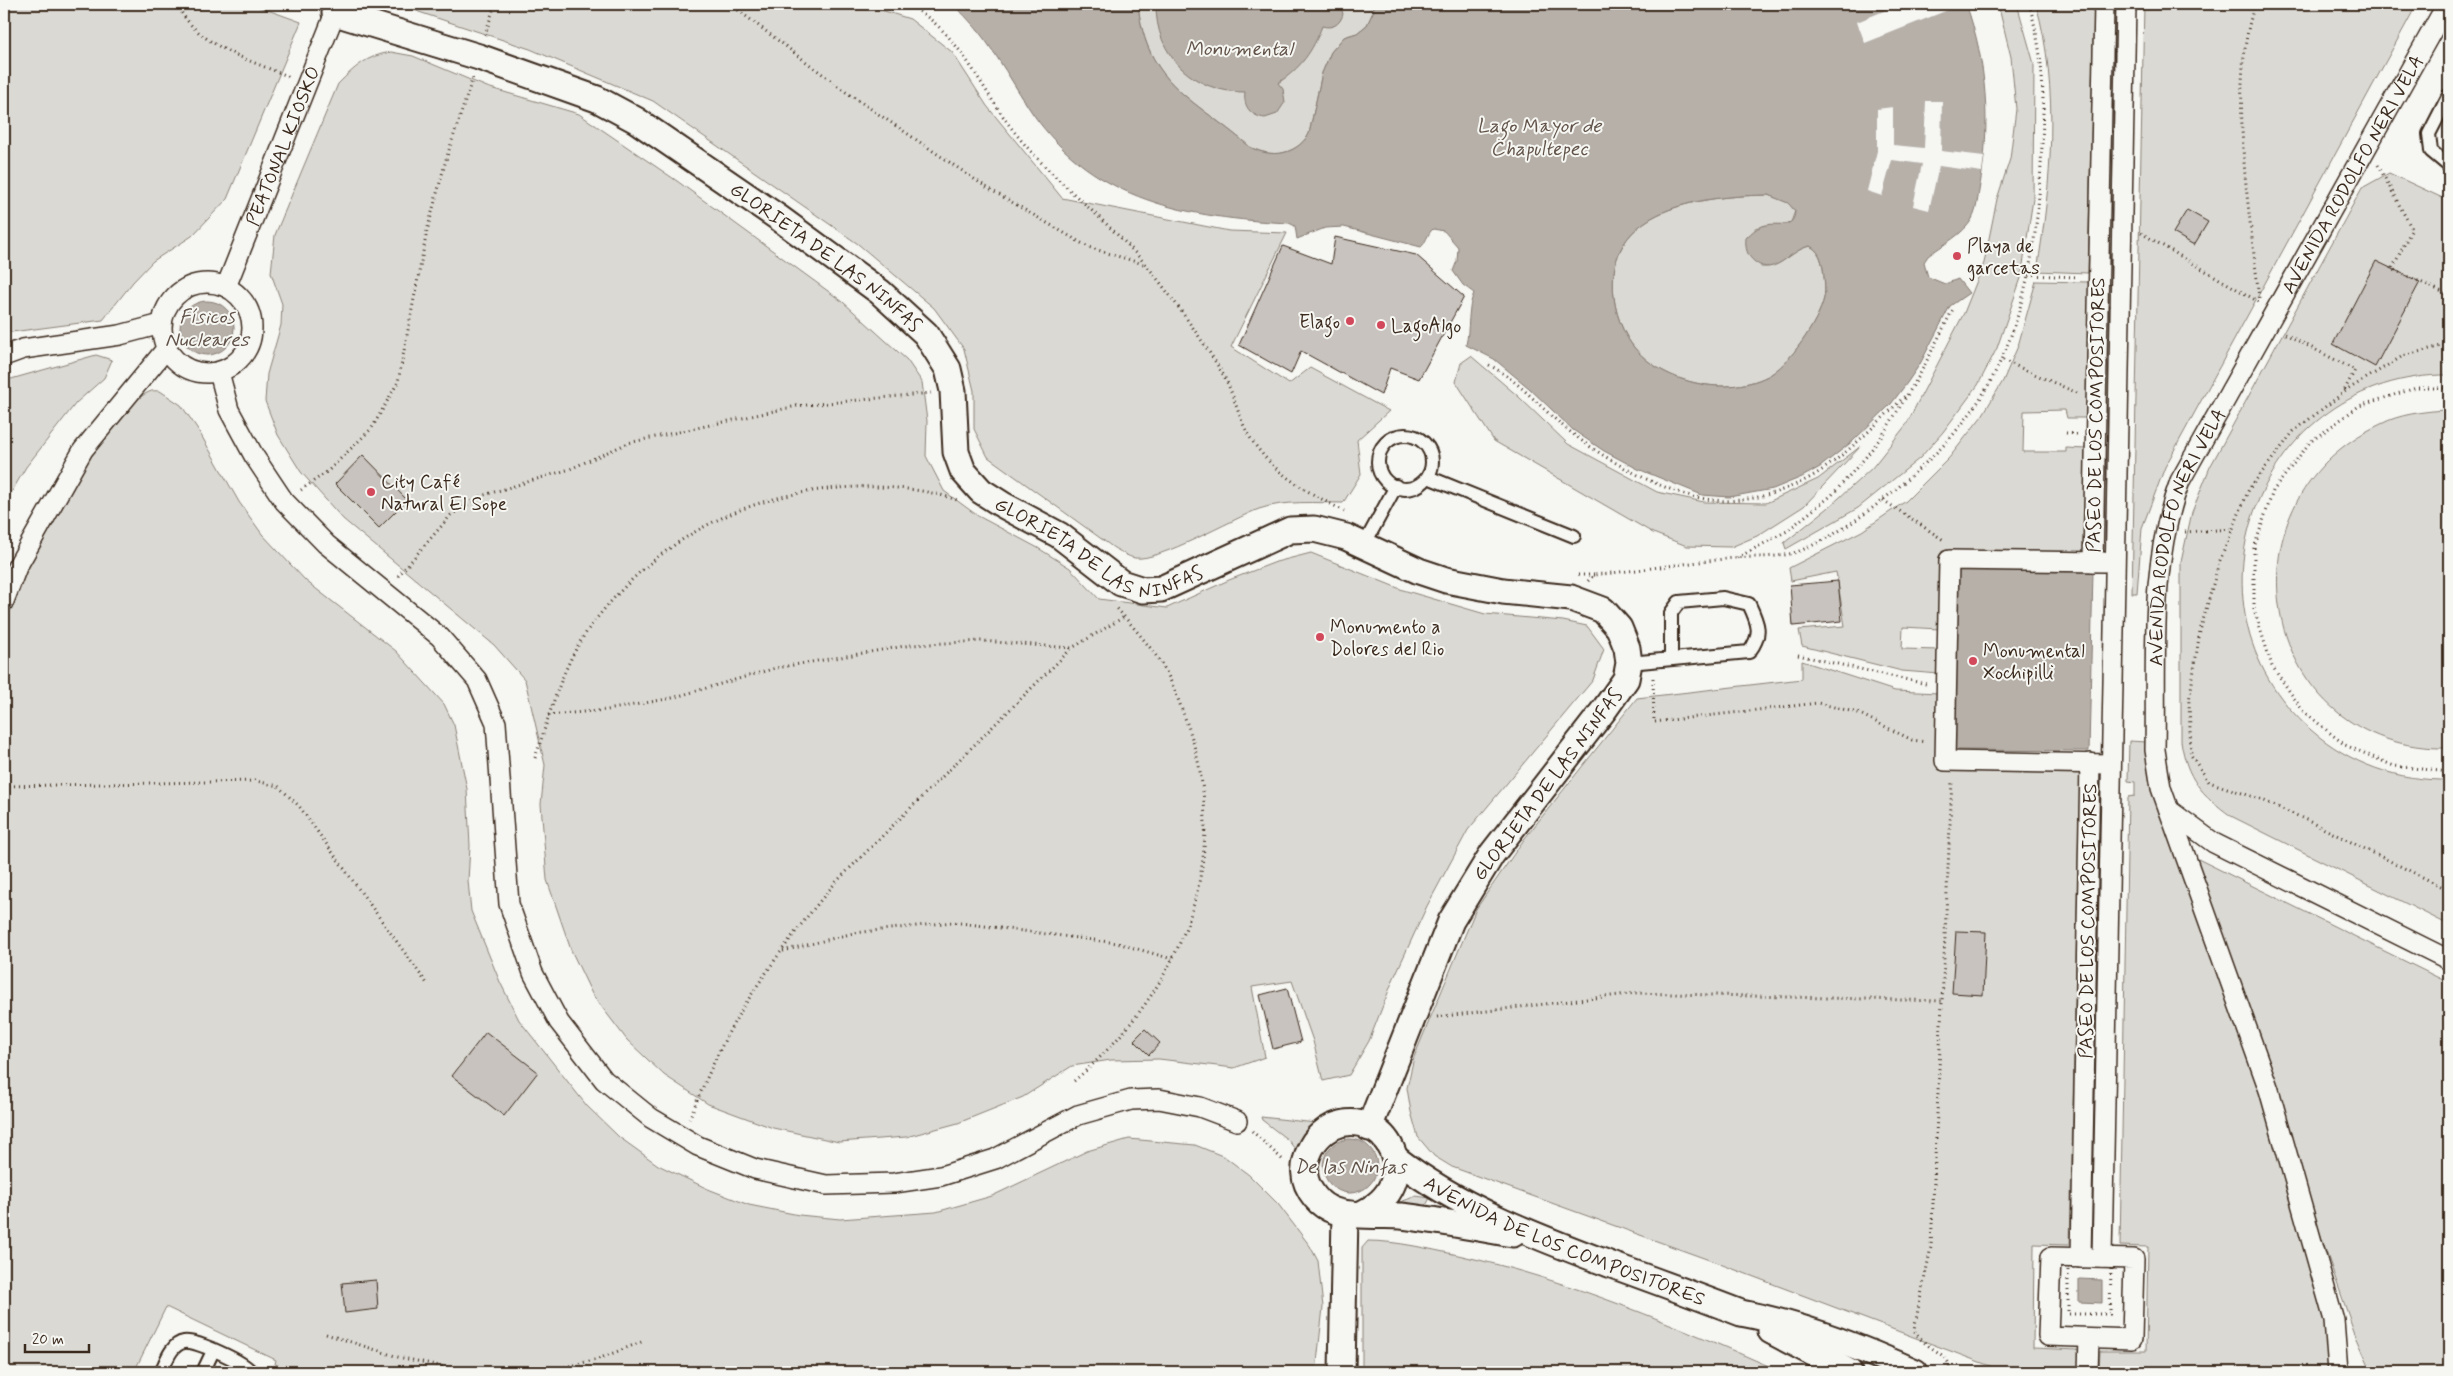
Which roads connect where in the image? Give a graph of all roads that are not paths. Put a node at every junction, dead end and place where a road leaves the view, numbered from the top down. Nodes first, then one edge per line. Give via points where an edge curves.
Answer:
1 (2104, 4) edge
2 (2126, 4) edge
3 (2448, 4) edge
4 (336, 8) edge
5 (2449, 95) edge
6 (2449, 166) edge
7 (226, 287) junction
8 (161, 324) junction
9 (166, 349) junction
10 (4, 356) edge
11 (219, 372) junction
12 (1428, 477) junction
13 (1396, 486) junction
14 (1369, 536) junction
15 (1574, 536) dead end
16 (2093, 562) junction
17 (2115, 562) junction
18 (4, 601) edge
19 (1671, 659) junction
20 (1641, 662) junction
21 (2090, 763) junction
22 (2111, 764) junction
23 (2169, 810) junction
24 (2449, 960) edge
25 (1237, 1121) road end
26 (1369, 1128) junction
27 (1395, 1158) junction
28 (1353, 1214) junction
29 (1536, 1237) junction
30 (2081, 1258) junction
31 (2102, 1258) junction
32 (1741, 1313) junction
33 (2089, 1338) junction
34 (213, 1351) junction
35 (161, 1372) edge
36 (203, 1372) edge
37 (251, 1372) edge
38 (1342, 1372) edge
39 (1849, 1372) edge
40 (1915, 1372) edge
41 (2088, 1372) edge
42 (2338, 1372) edge

1 - 16 street, PASEO DE LOS COMPOSITORES
2 - 17 street, PASEO DE LOS COMPOSITORES
3 - 23 street, AVENIDA RODOLFO NERI VELA via 2193,455 2171,506 2158,574 2155,750
4 - 7 street, PEATONAL KIOSKO
4 - 14 street, GLORIETA DE LAS NINFAS via 597,99 636,120 779,218 880,292 926,334 948,369 956,452 964,471 981,491 1059,535 1122,583 1143,590 1161,589 1290,530 1314,529 1346,537
5 - 6 lane via 2429,134 2431,151
7 - 8 street via 212,283 184,289 165,310
7 - 11 street via 239,296 248,309 251,339 233,365
8 - 9 street
8 - 10 street via 120,335 23,349
9 - 11 street via 186,368 199,373
9 - 18 street via 83,450 16,567
11 - 25 street via 229,410 284,501 326,544 440,637 477,680 496,723 509,904 533,973 559,1022 604,1080 651,1118 698,1146 755,1169 826,1185 894,1183 941,1176 995,1159 1078,1116 1131,1100 1159,1099 1200,1107
12 - 13 lane via 1415,488
12 - 13 lane via 1432,464 1427,447 1415,437 1404,434 1391,438 1379,454 1382,474
12 - 15 lane
13 - 14 lane
14 - 20 street, GLORIETA DE LAS NINFAS via 1419,571 1455,582 1495,590 1574,586 1619,628 1627,648
16 - 17 street
16 - 21 street, PASEO DE LOS COMPOSITORES via 1949,560 1947,688 1949,753
17 - 22 street, PASEO DE LOS COMPOSITORES
19 - 19 lane via 1749,652 1757,642 1758,624 1749,604 1723,598 1679,602 1671,613
19 - 20 lane
20 - 26 street, GLORIETA DE LAS NINFAS via 1514,825 1451,921
21 - 22 street
21 - 30 street, PASEO DE LOS COMPOSITORES
22 - 31 street, PASEO DE LOS COMPOSITORES
23 - 24 street via 2214,843
23 - 42 street, AVENIDA RODOLFO NERI VELA via 2280,1128 2334,1320
26 - 27 street via 1386,1139
26 - 28 street via 1347,1123 1333,1127 1312,1145 1307,1158 1307,1185 1318,1200 1330,1210
27 - 28 street via 1394,1182 1387,1196 1376,1207
27 - 29 street, AVENIDA DE LOS COMPOSITORES via 1421,1178
28 - 29 street via 1404,1216
28 - 38 street
29 - 32 street, AVENIDA DE LOS COMPOSITORES
30 - 31 street
30 - 33 street via 2050,1257 2048,1336
31 - 33 street via 2134,1259 2132,1339
32 - 39 street, AVENIDA DE LOS COMPOSITORES
32 - 40 street, AVENIDA DE LOS COMPOSITORES via 1773,1318
33 - 41 street
34 - 35 lane via 194,1342 183,1342 175,1347
34 - 36 lane
34 - 37 lane via 240,1362

